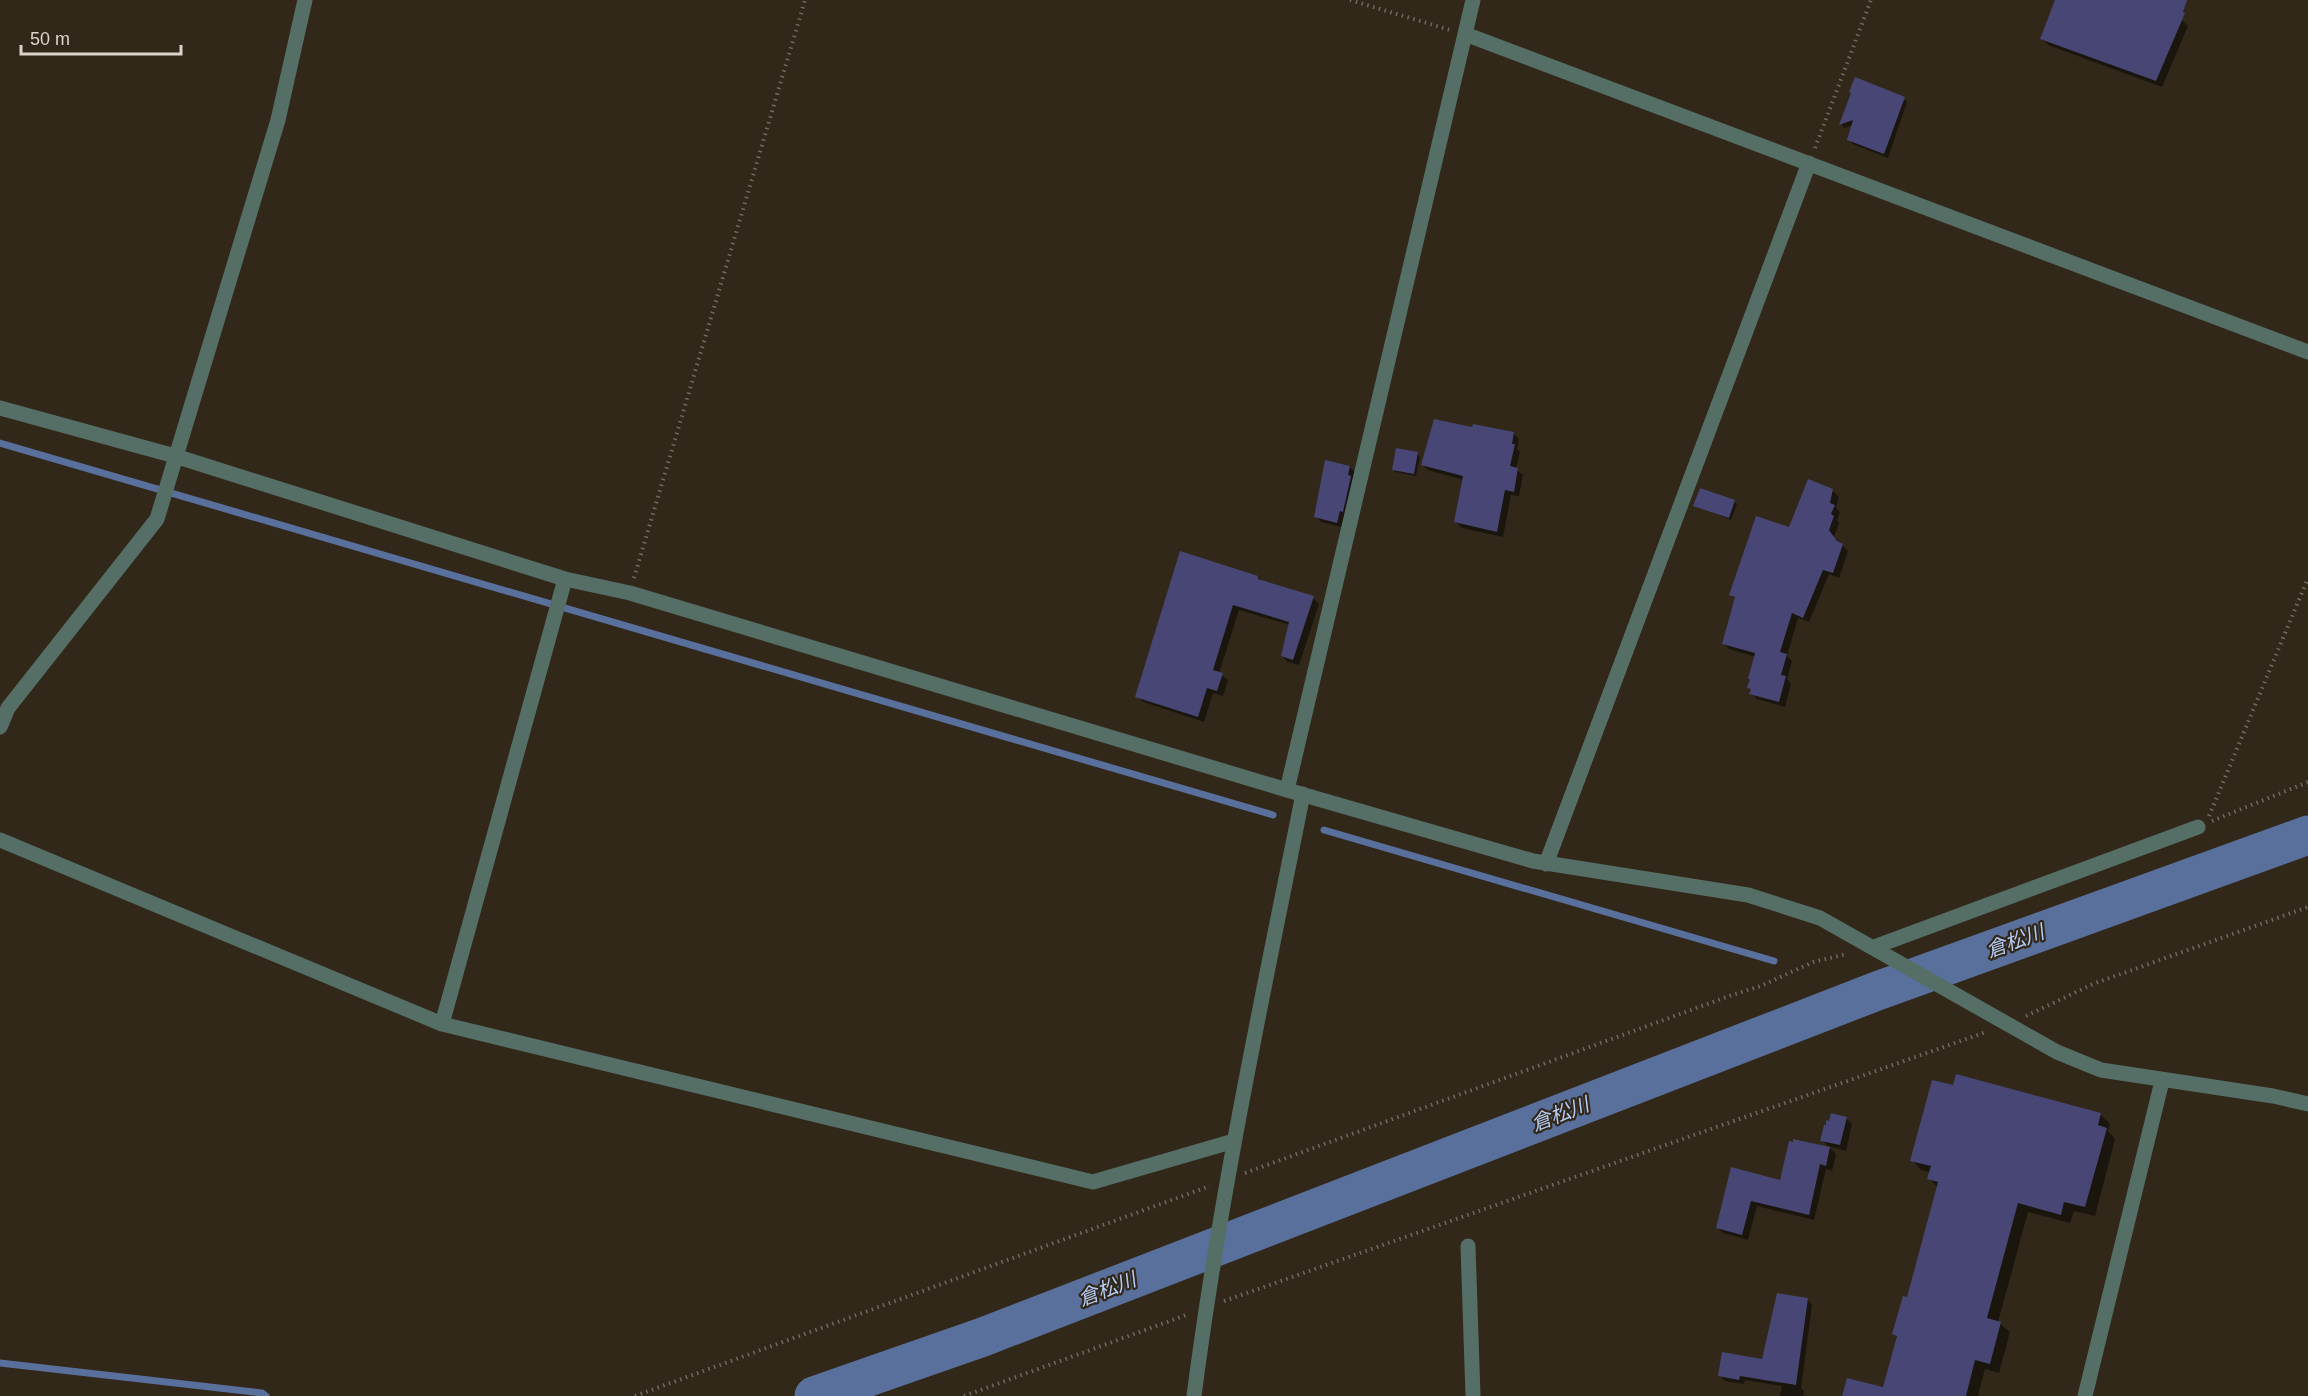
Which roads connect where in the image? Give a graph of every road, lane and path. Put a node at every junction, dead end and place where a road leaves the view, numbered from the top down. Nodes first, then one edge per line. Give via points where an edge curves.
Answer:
1 (305, 0) edge
2 (805, 0) edge
3 (1350, 0) edge
4 (1473, 0) edge
5 (1871, 0) edge
6 (1466, 34) junction
7 (1809, 163) junction
8 (2308, 352) edge
9 (0, 408) edge
10 (175, 456) junction
11 (2308, 578) edge
12 (563, 585) junction
13 (630, 593) junction
14 (0, 727) edge
15 (2308, 782) edge
16 (1287, 790) junction
17 (1304, 794) junction
18 (2198, 827) junction
19 (0, 840) edge
20 (1546, 864) junction
21 (2308, 907) edge
22 (1874, 947) junction
23 (442, 1024) junction
24 (2011, 1026) junction
25 (2162, 1081) junction
26 (2308, 1104) edge
27 (1234, 1141) junction
28 (1227, 1179) junction
29 (1468, 1246) dead end
30 (1206, 1307) junction
31 (635, 1396) edge
32 (964, 1396) edge
33 (1194, 1396) edge
34 (1473, 1396) edge
35 (2085, 1396) edge

1 - 10 street via 278,120
2 - 13 path
3 - 6 path
4 - 6 street
5 - 7 path
6 - 7 street
6 - 16 street
7 - 8 street
7 - 20 street
9 - 10 street
10 - 12 street
10 - 14 street via 157,519 8,708
11 - 18 path via 2214,805
12 - 13 street
12 - 23 street
13 - 16 street
15 - 18 path
16 - 17 street
17 - 20 street
17 - 27 street
18 - 22 street
19 - 23 street
20 - 22 street via 1748,895 1820,918
21 - 24 path via 2093,984
22 - 24 street
22 - 28 path via 1813,962 1761,986
23 - 27 street via 1093,1182
24 - 25 street via 2057,1052 2101,1070
24 - 30 path
25 - 26 street
25 - 35 street
27 - 28 street
28 - 30 street
28 - 31 path
29 - 34 street
30 - 32 path
30 - 33 street

